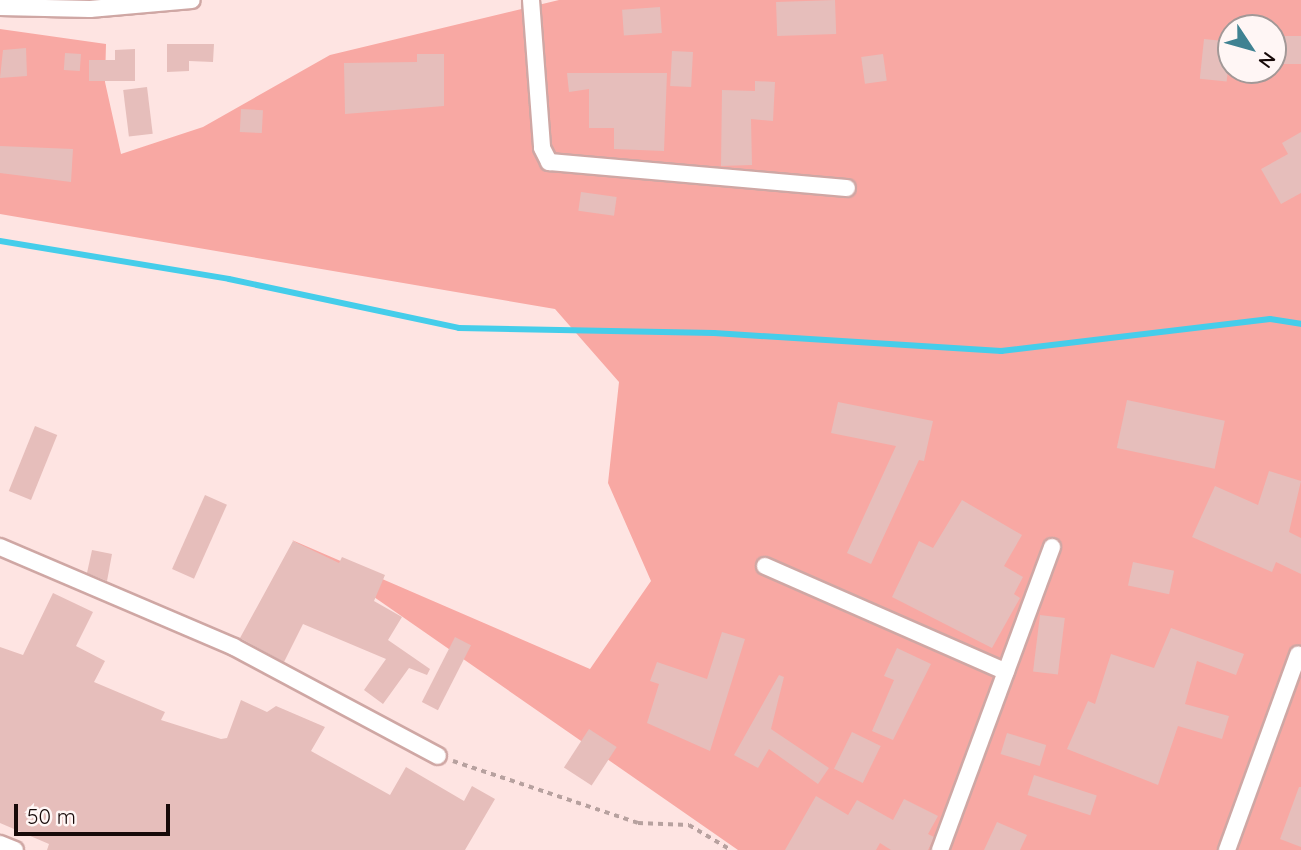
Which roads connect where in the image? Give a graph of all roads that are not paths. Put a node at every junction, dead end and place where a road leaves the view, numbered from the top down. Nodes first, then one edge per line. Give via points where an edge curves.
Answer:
1 (192, 0) edge
2 (531, 0) edge
3 (0, 7) edge
4 (846, 188) dead end
5 (0, 547) edge
6 (1052, 547) dead end
7 (765, 566) dead end
8 (1298, 655) dead end
9 (1006, 672) junction
10 (438, 756) road end
11 (0, 844) edge
12 (15, 850) edge
13 (940, 850) edge
14 (1227, 850) edge

1 - 3 street via 90,9
2 - 4 street via 542,148 549,162
5 - 10 street via 234,648
6 - 9 street
7 - 9 street
8 - 14 street
9 - 13 street
11 - 12 street

